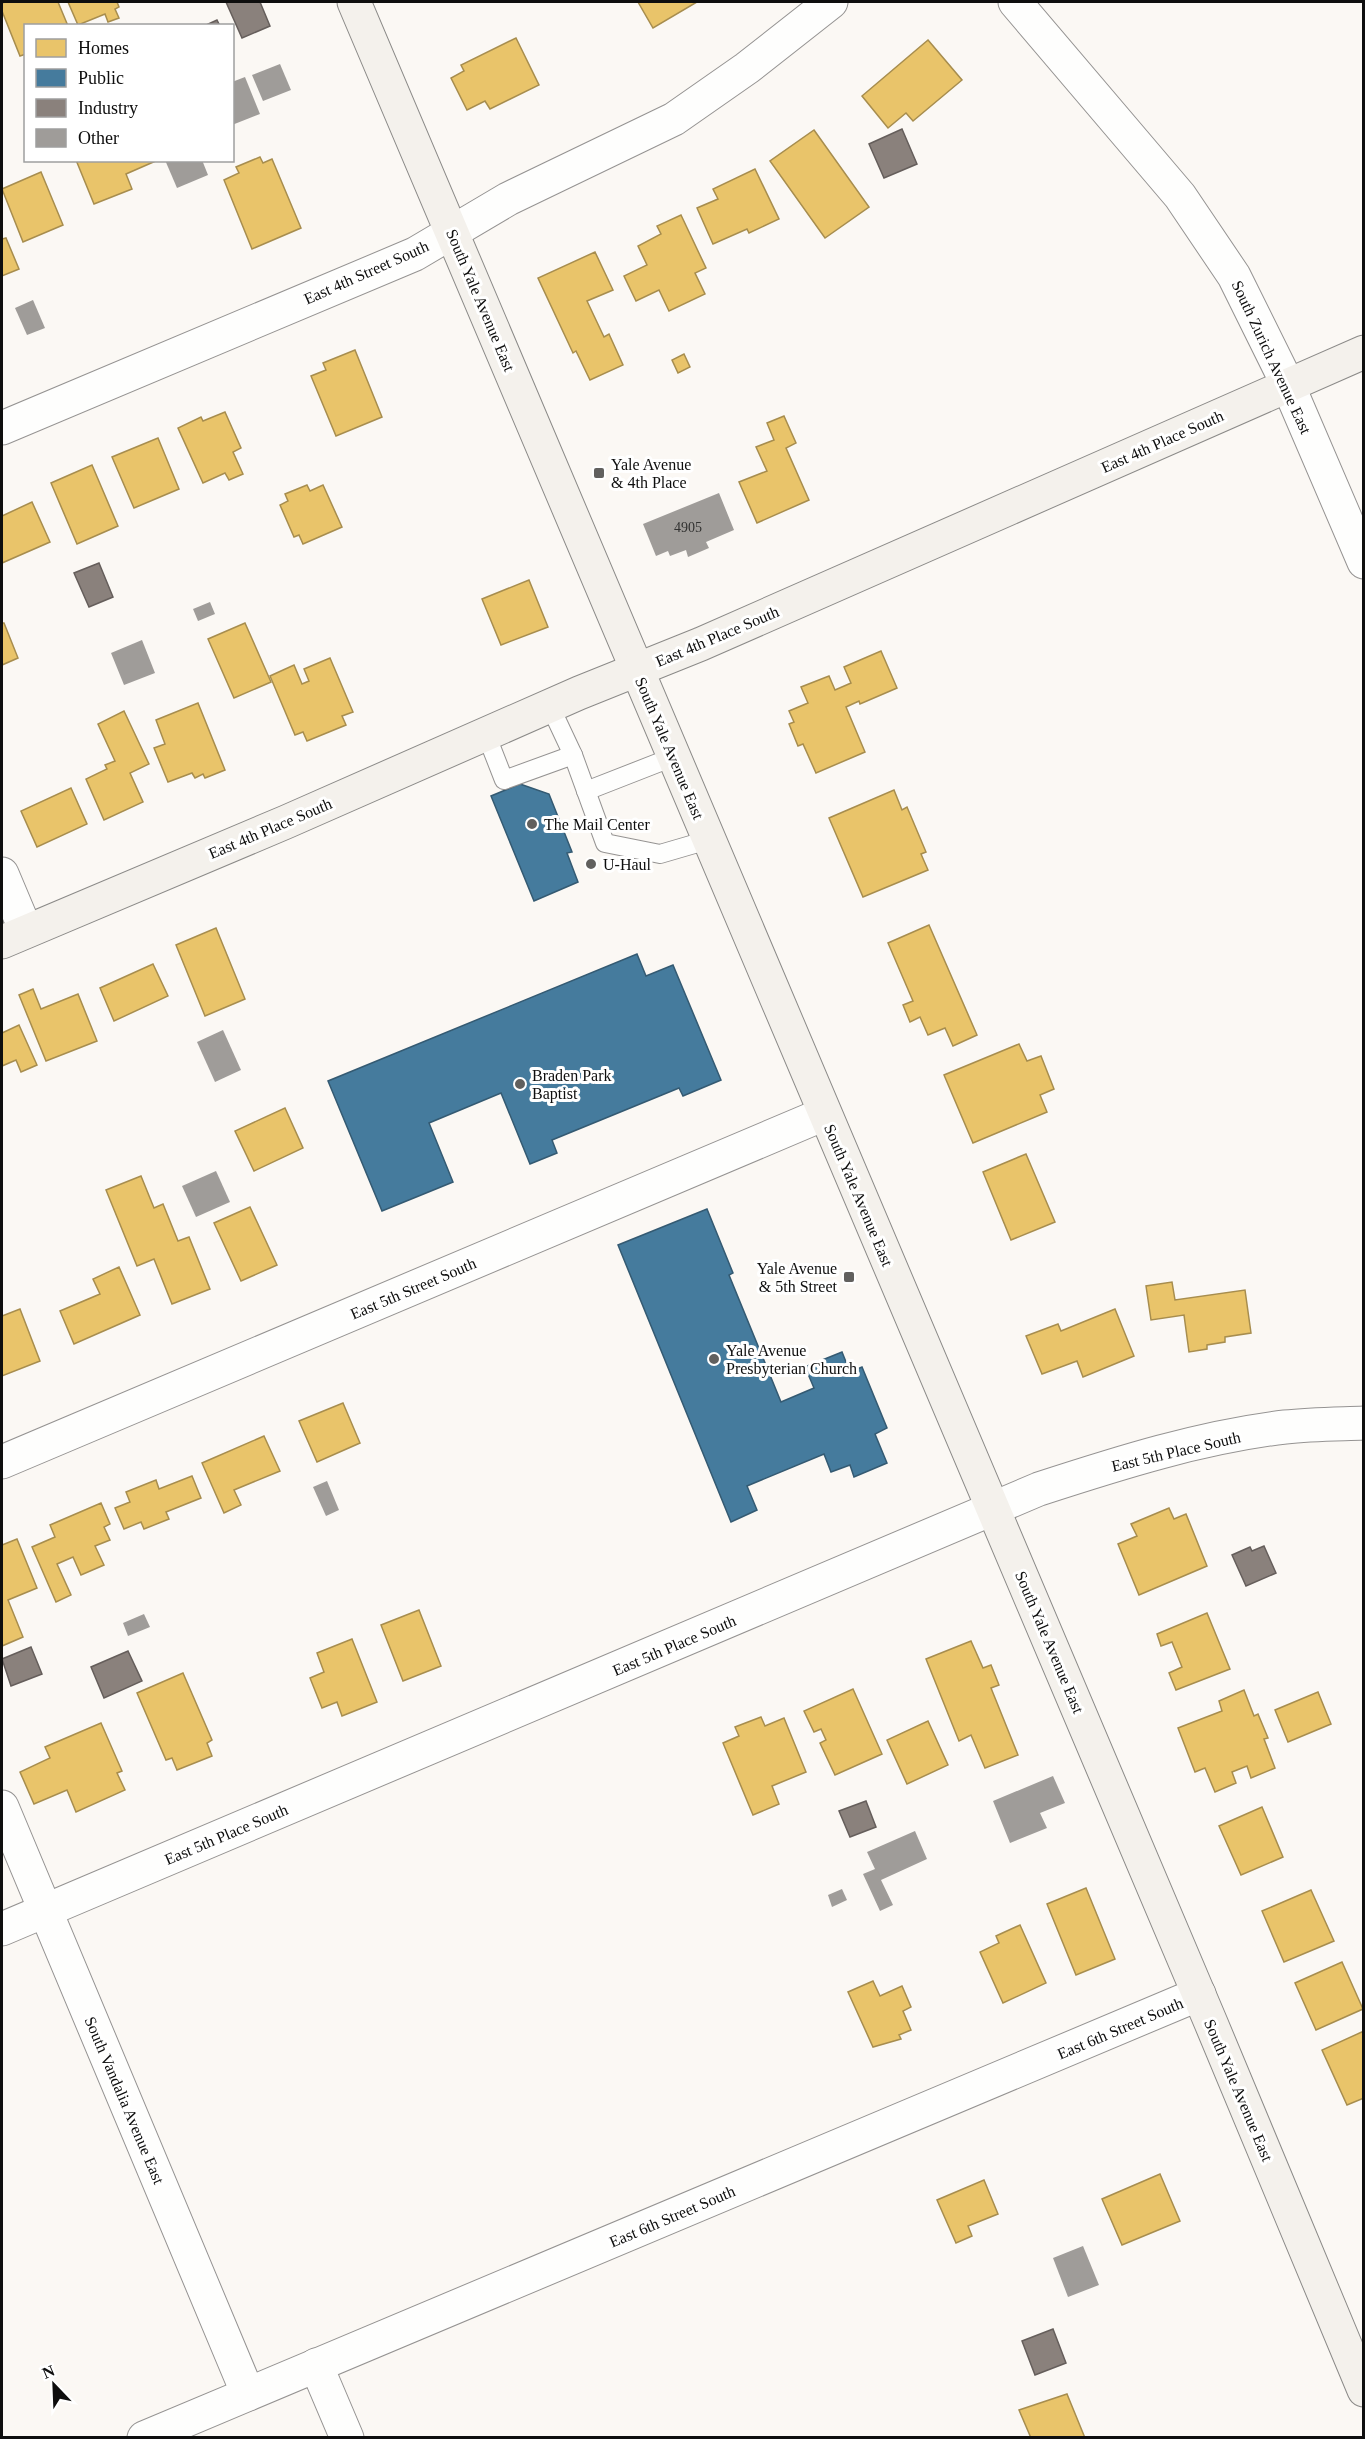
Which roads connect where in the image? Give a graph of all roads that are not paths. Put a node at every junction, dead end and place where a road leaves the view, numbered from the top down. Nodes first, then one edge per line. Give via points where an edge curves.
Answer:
1 (354, 2) edge
2 (831, 2) edge
3 (1015, 2) edge
4 (452, 231) junction
5 (1364, 352) edge
6 (1288, 385) junction
7 (2, 428) edge
8 (1364, 562) edge
9 (637, 670) junction
10 (550, 706) junction
11 (486, 734) junction
12 (573, 755) junction
13 (673, 757) junction
14 (586, 791) junction
15 (708, 840) junction
16 (2, 874) edge
17 (14, 937) edge
18 (824, 1114) junction
19 (1364, 1423) edge
20 (2, 1462) edge
21 (994, 1509) junction
22 (2, 1807) edge
23 (45, 1910) junction
24 (2, 1929) edge
25 (1199, 1994) junction
26 (316, 2365) junction
27 (1364, 2390) edge
28 (248, 2394) junction
29 (144, 2438) edge
30 (347, 2438) edge

1 - 4 main road, South Yale Avenue East
2 - 4 street, East 4th Street South via 674,119
3 - 6 street, South Zurich Avenue East via 1180,196 1234,276
4 - 7 street, East 4th Street South via 415,254
4 - 9 main road, South Yale Avenue East
5 - 6 main road, East 4th Place South
6 - 8 street, South Zurich Avenue East
6 - 9 main road, East 4th Place South
9 - 10 main road, East 4th Place South
9 - 13 main road, South Yale Avenue East
10 - 11 main road, East 4th Place South
10 - 12 lane
11 - 12 lane via 504,780
11 - 17 main road, East 4th Place South
12 - 14 lane
13 - 14 lane
13 - 15 main road, South Yale Avenue East
14 - 15 lane via 605,843 660,854
15 - 18 main road, South Yale Avenue East
16 - 17 street
18 - 20 street, East 5th Street South
18 - 21 main road, South Yale Avenue East
19 - 21 street, East 5th Place South via 1286,1427 1134,1458 1039,1489
21 - 23 street, East 5th Place South
21 - 25 main road, South Yale Avenue East
22 - 23 street, South Vandalia Avenue East
23 - 24 street, East 5th Place South
23 - 28 street, South Vandalia Avenue East
25 - 26 street, East 6th Street South
25 - 27 main road, South Yale Avenue East
26 - 28 street, East 6th Street South
26 - 30 street
28 - 29 street, East 6th Street South

